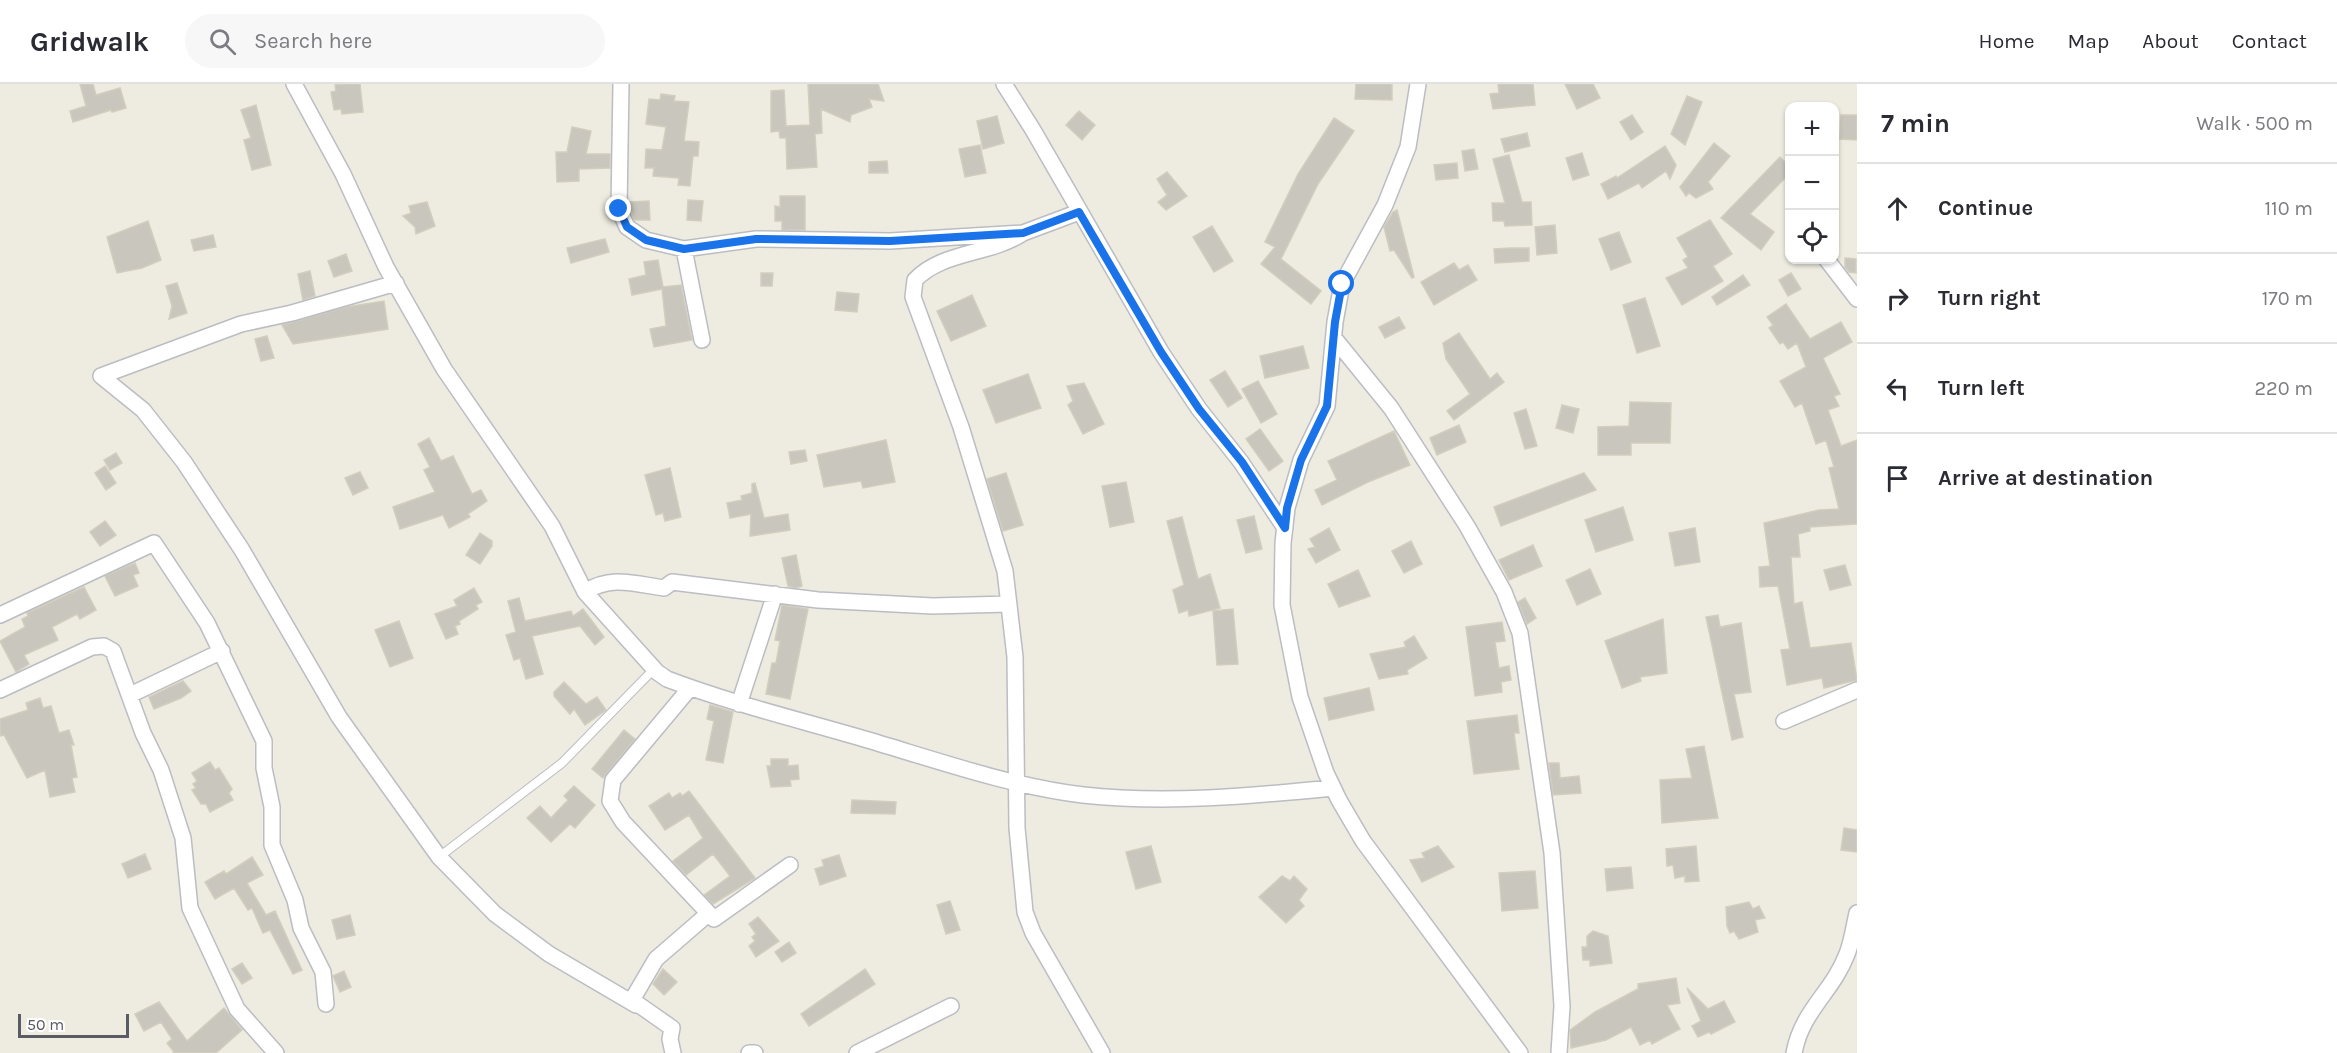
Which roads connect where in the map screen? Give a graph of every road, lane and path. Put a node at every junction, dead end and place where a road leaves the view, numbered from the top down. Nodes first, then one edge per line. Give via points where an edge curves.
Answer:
1 (294, 84) edge
2 (621, 84) edge
3 (1004, 84) edge
4 (1418, 84) edge
5 (1079, 212) junction
6 (1023, 233) junction
7 (684, 249) junction
8 (1830, 264) edge
9 (396, 283) junction
10 (1857, 299) edge
11 (1334, 338) junction
12 (702, 340) dead end
13 (1285, 528) junction
14 (585, 592) junction
15 (775, 594) junction
16 (1009, 604) junction
17 (0, 615) edge
18 (222, 651) junction
19 (654, 669) junction
20 (690, 688) junction
21 (0, 690) edge
22 (1857, 690) edge
23 (130, 695) junction
24 (739, 704) junction
25 (1784, 722) dead end
26 (1015, 782) junction
27 (1333, 788) junction
28 (439, 857) junction
29 (790, 865) dead end
30 (1857, 913) edge
31 (708, 914) junction
32 (326, 1004) dead end
33 (636, 1005) junction
34 (951, 1006) dead end
35 (273, 1053) edge
36 (673, 1053) edge
37 (749, 1053) edge
38 (755, 1053) edge
39 (857, 1053) edge
40 (1102, 1053) edge
41 (1520, 1053) edge
42 (1560, 1053) edge
43 (1794, 1053) edge

1 - 9 street
2 - 7 street via 619,209 627,227 646,240
3 - 5 street
4 - 11 street via 1408,147 1385,205 1342,284
5 - 6 street
5 - 13 street via 1161,352
6 - 7 street via 890,241 756,239
6 - 16 street via 1008,243 934,265 915,280 913,297 961,428 1005,571
7 - 12 street
8 - 10 street
9 - 14 street via 444,369 552,526
9 - 28 street via 241,324 101,376 143,410 184,462 242,550 339,717
11 - 13 street via 1327,406 1301,460
11 - 42 street via 1391,408 1467,526 1504,592 1520,633 1552,854 1562,1006
13 - 27 street via 1282,605 1288,647 1300,697
14 - 15 street via 600,583 664,588 672,582
14 - 19 street
15 - 16 street via 933,606
15 - 24 street
16 - 26 street via 1015,657
17 - 18 street via 154,543
18 - 23 street
18 - 32 street via 264,741 272,845 295,900 301,928 323,972
19 - 20 street via 667,680
19 - 28 lane via 562,764
20 - 24 street
20 - 31 street via 613,780 610,801 622,822
21 - 23 street via 93,647 104,646 113,651
22 - 25 street
23 - 35 street via 161,770 183,838 190,908 237,1009
24 - 26 street
26 - 27 street via 1084,795 1175,798
26 - 40 street via 1025,912 1033,933
27 - 41 street via 1363,841
28 - 33 street via 495,914 549,954
29 - 31 street via 714,919
30 - 43 street via 1847,954 1826,993 1802,1023
31 - 33 street via 656,959 632,1000
33 - 36 street via 672,1028
34 - 39 street
37 - 38 street

